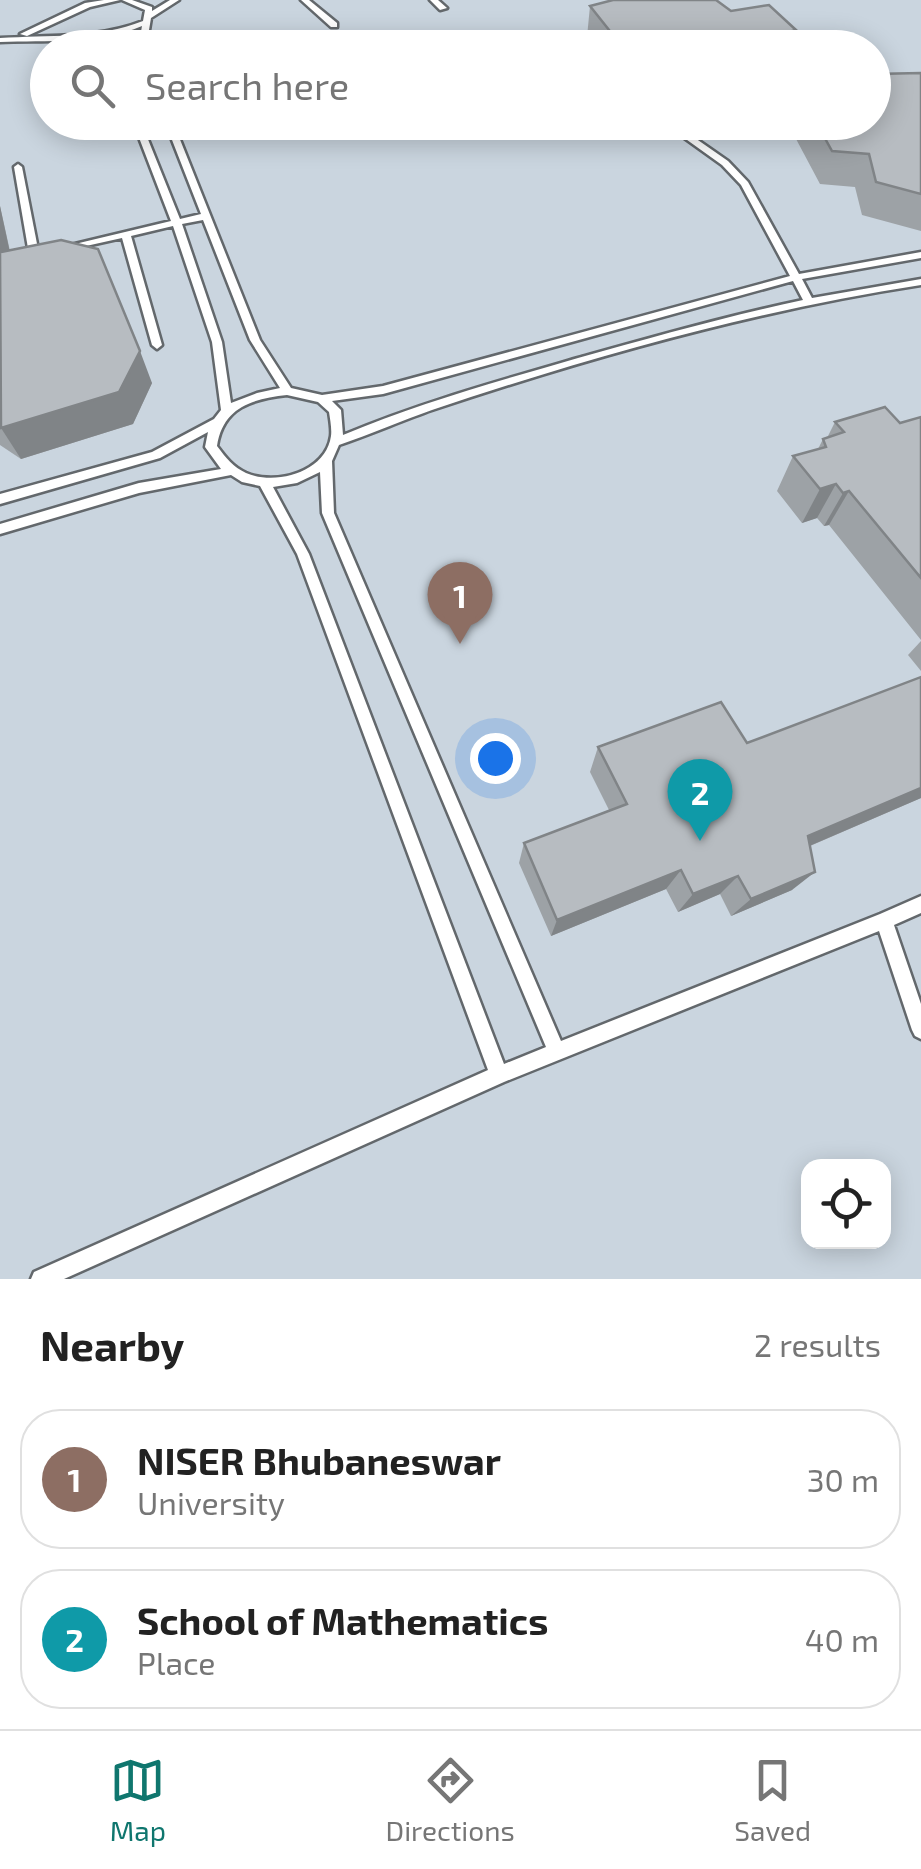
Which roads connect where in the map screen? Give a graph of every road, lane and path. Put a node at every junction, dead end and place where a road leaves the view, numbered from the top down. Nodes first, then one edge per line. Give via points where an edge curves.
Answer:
1 (116, 0) edge
2 (131, 0) edge
3 (175, 0) edge
4 (305, 0) edge
5 (434, 0) edge
6 (80, 6) edge
7 (443, 8) dead end
8 (147, 20) junction
9 (334, 24) dead end
10 (80, 30) edge
11 (127, 30) edge
12 (145, 30) edge
13 (30, 38) edge
14 (5, 39) edge
15 (144, 140) edge
16 (176, 140) edge
17 (691, 140) edge
18 (18, 168) dead end
19 (206, 216) junction
20 (176, 222) junction
21 (126, 233) junction
22 (34, 254) junction
23 (921, 255) edge
24 (17, 258) edge
25 (797, 277) junction
26 (921, 282) edge
27 (808, 300) junction
28 (158, 345) dead end
29 (287, 390) junction
30 (322, 399) junction
31 (227, 410) junction
32 (217, 422) junction
33 (339, 441) junction
34 (326, 461) junction
35 (228, 472) junction
36 (265, 483) junction
37 (0, 499) edge
38 (0, 529) edge
39 (921, 904) edge
40 (884, 920) junction
41 (921, 1030) edge
42 (558, 1052) junction
43 (499, 1075) junction
44 (41, 1279) edge

1 - 6 lane
2 - 8 lane via 149,9
3 - 8 lane
4 - 9 lane
5 - 7 lane
6 - 10 lane via 70,24
6 - 14 lane
8 - 11 lane
8 - 12 lane
13 - 14 lane
15 - 20 lane
16 - 19 lane
17 - 25 lane via 744,184
18 - 22 lane
19 - 20 lane
19 - 29 lane via 255,340
20 - 21 lane
20 - 31 lane via 216,342
21 - 22 lane
21 - 28 lane
22 - 24 lane
23 - 25 lane
25 - 27 lane
25 - 30 lane via 383,390
26 - 27 lane
27 - 33 lane via 414,410
29 - 30 lane
29 - 31 lane via 253,396
30 - 33 lane via 335,410
31 - 32 lane
32 - 35 lane via 212,447
32 - 37 lane via 156,456
33 - 34 lane
34 - 36 lane via 311,473
34 - 42 lane via 328,513
35 - 36 lane
35 - 38 lane via 140,488
36 - 43 lane via 303,554
39 - 40 lane
40 - 41 lane
40 - 42 lane
42 - 43 lane
43 - 44 lane

